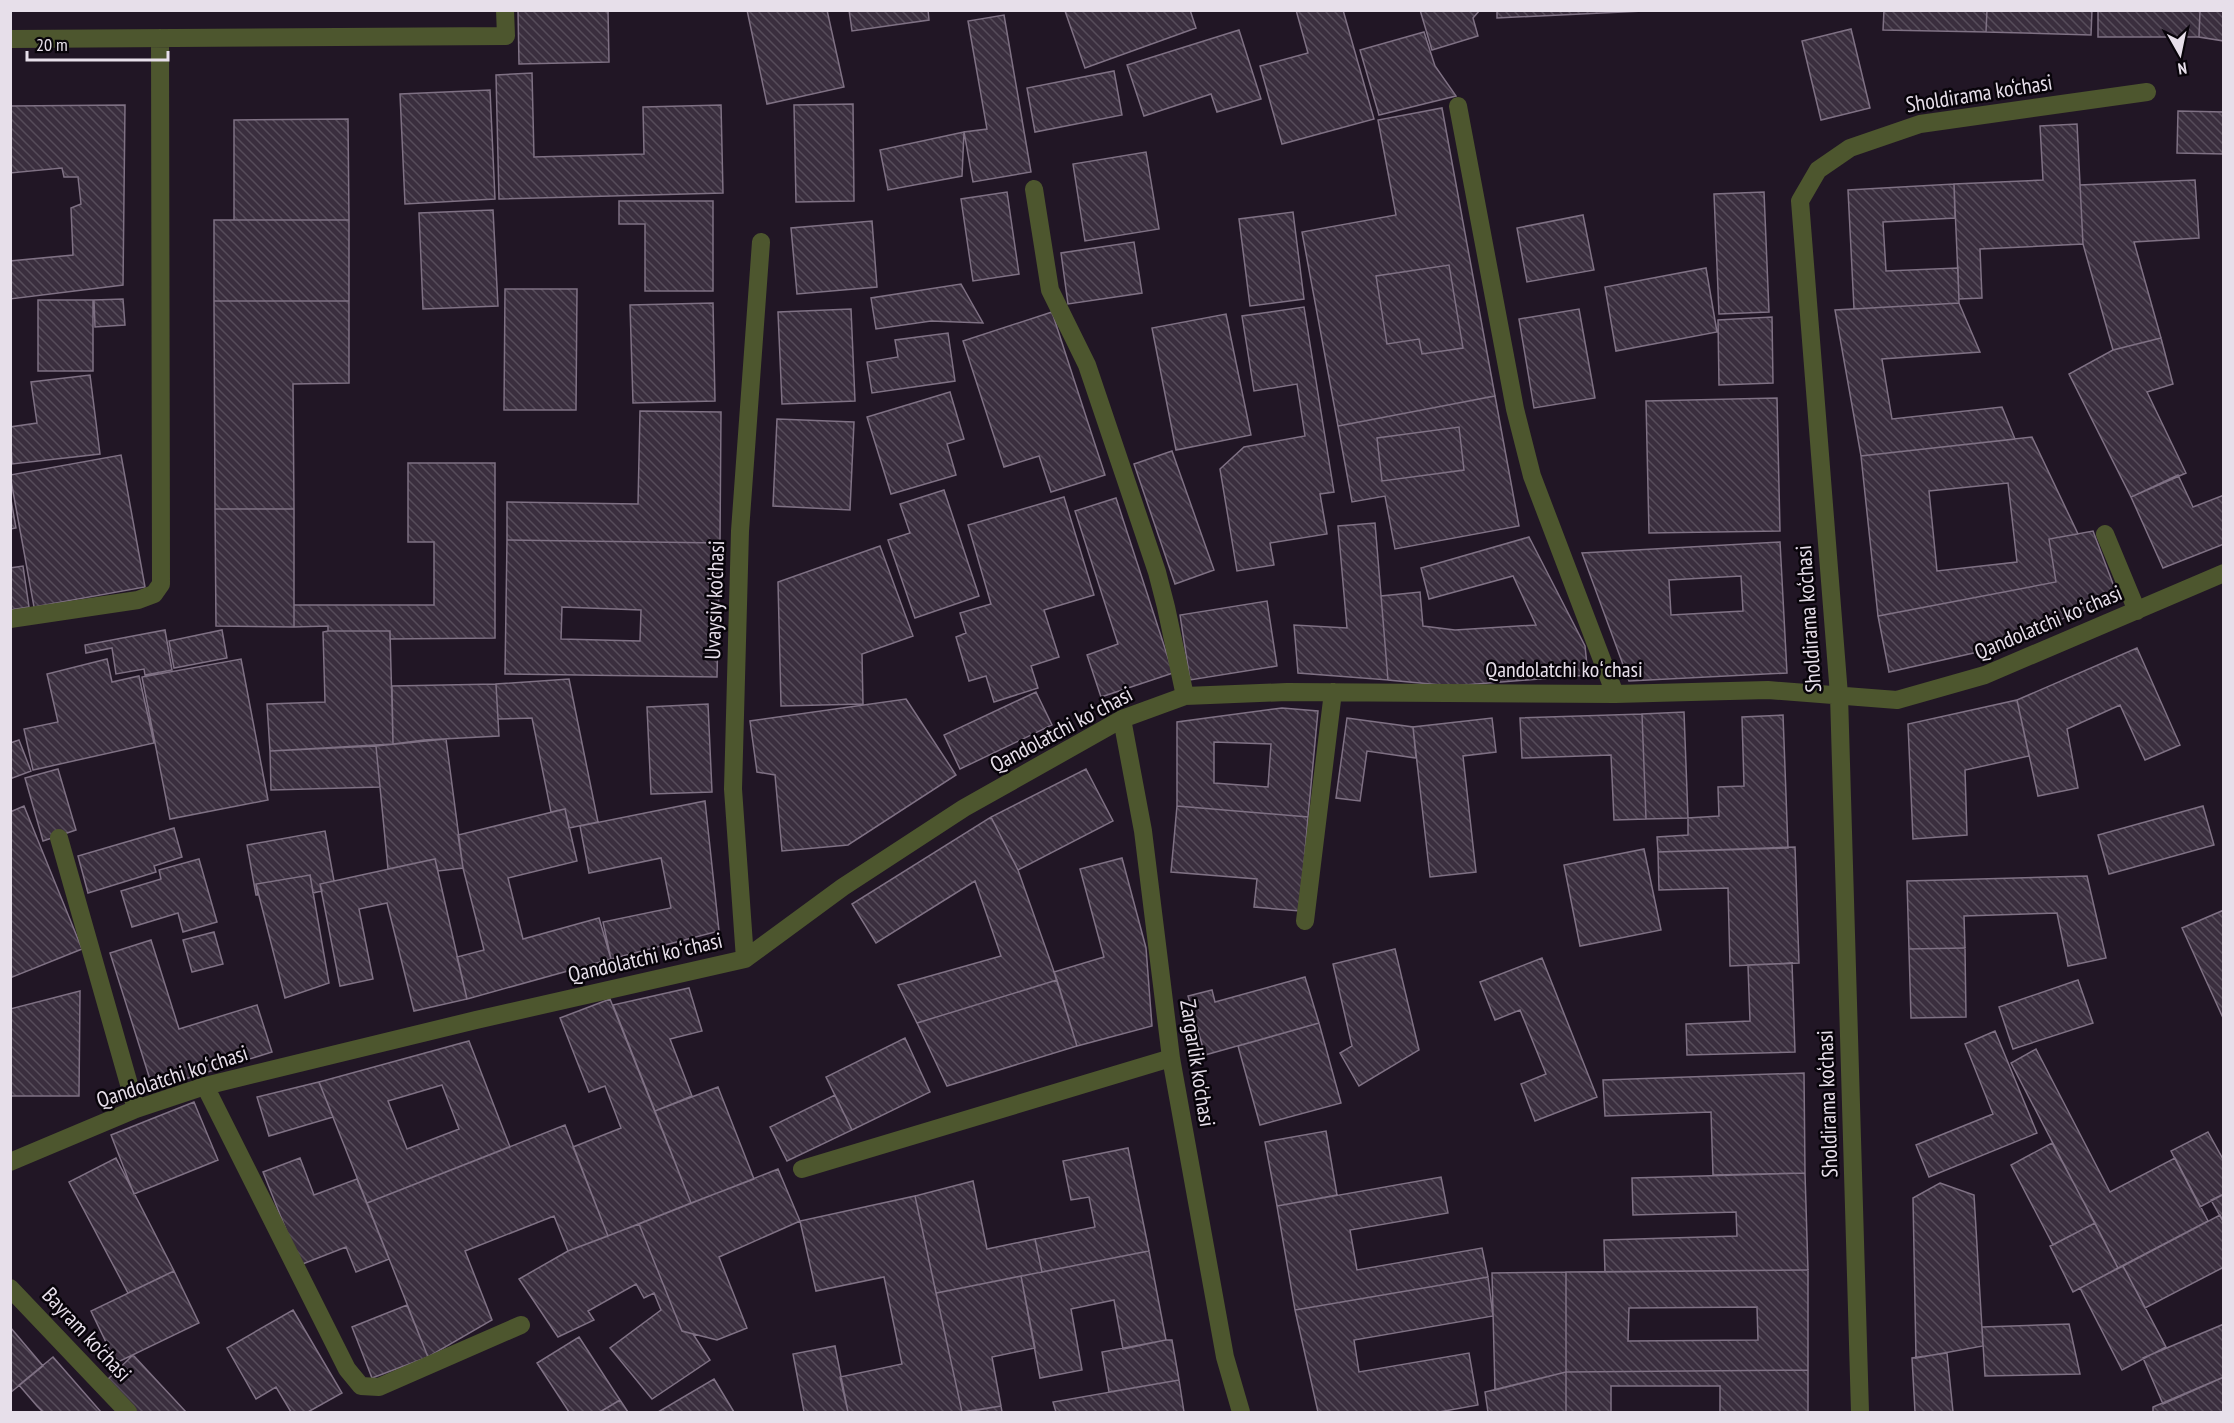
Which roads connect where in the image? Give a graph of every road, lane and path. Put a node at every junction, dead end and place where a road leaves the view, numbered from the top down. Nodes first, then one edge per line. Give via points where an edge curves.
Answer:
1 (505, 10) edge
2 (160, 38) junction
3 (10, 39) edge
4 (2147, 92) dead end
5 (1458, 106) dead end
6 (1034, 189) dead end
7 (761, 242) dead end
8 (2104, 534) dead end
9 (2223, 573) edge
10 (2137, 611) junction
11 (10, 619) edge
12 (1333, 692) junction
13 (1615, 694) junction
14 (1839, 695) junction
15 (1185, 696) junction
16 (1122, 719) junction
17 (59, 838) dead end
18 (1305, 921) dead end
19 (745, 959) junction
20 (1171, 1058) junction
21 (205, 1086) junction
22 (136, 1108) junction
23 (10, 1162) edge
24 (802, 1169) dead end
25 (10, 1288) edge
26 (521, 1325) dead end
27 (128, 1413) edge
28 (1241, 1413) edge
29 (1860, 1413) edge

1 - 2 street via 506,36
2 - 3 street
2 - 11 street via 161,584 154,594 138,600
4 - 14 street, Sholdirama ko‘chasi via 1920,124 1850,148 1818,170 1800,201
5 - 13 street via 1515,409 1532,476
6 - 15 street via 1050,290 1087,365 1106,419 1159,581
7 - 19 street, Uvaysiy ko'chasi via 740,531 733,789
8 - 10 street
9 - 10 street, Qandolatchi koʻchasi
10 - 14 street, Qandolatchi koʻchasi via 1986,675 1897,700
12 - 13 street, Qandolatchi koʻchasi
12 - 15 street, Qandolatchi koʻchasi
12 - 18 street
13 - 14 street, Qandolatchi koʻchasi via 1768,690
14 - 29 street, Sholdirama ko‘chasi
15 - 16 street, Qandolatchi koʻchasi
16 - 19 street, Qandolatchi koʻchasi via 964,808 843,887
16 - 20 street, Zargarlik ko'chasi via 1143,831
17 - 22 street
19 - 21 street, Qandolatchi koʻchasi
20 - 24 street
20 - 28 street, Zargarlik ko'chasi via 1225,1357
21 - 22 street, Qandolatchi koʻchasi
21 - 26 street via 347,1369 361,1386 379,1388
22 - 23 street, Qandolatchi koʻchasi
25 - 27 street, Bayram ko'chasi

